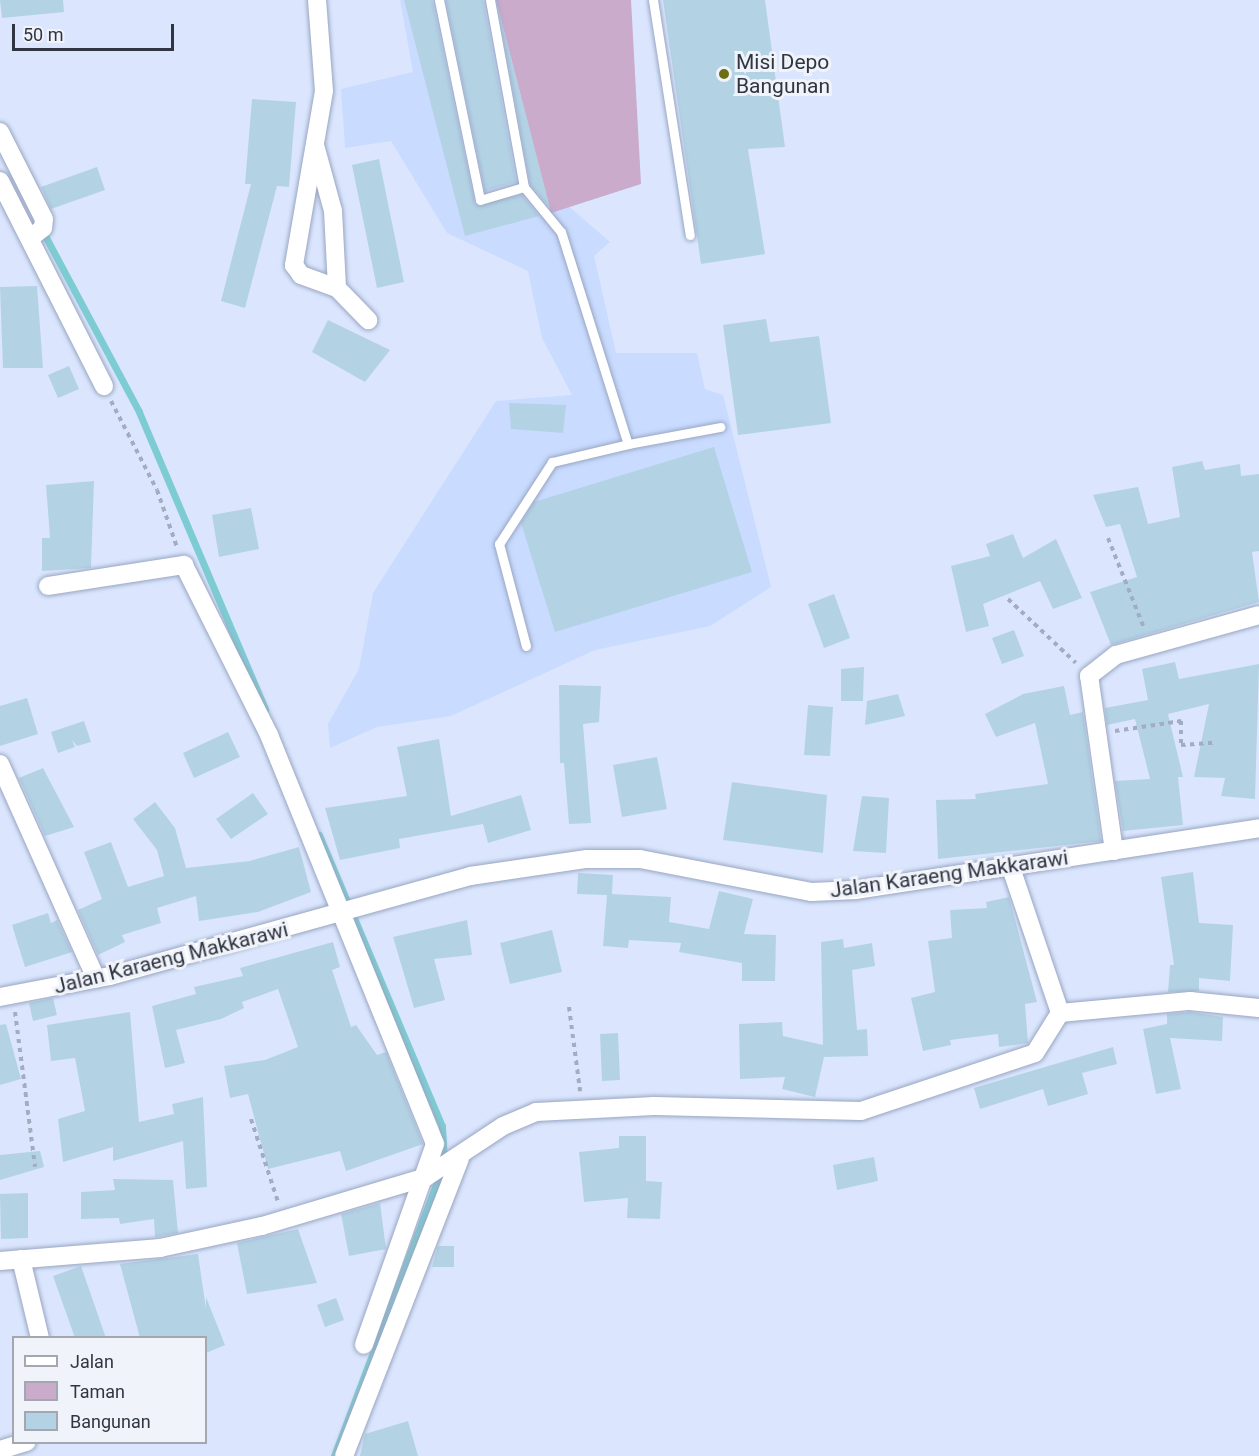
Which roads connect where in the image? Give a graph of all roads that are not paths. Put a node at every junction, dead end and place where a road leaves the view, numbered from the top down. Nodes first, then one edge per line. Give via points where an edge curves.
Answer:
1 (317, 0) edge
2 (439, 0) edge
3 (490, 0) edge
4 (653, 0) edge
5 (0, 132) edge
6 (315, 143) junction
7 (0, 181) edge
8 (524, 187) junction
9 (35, 234) junction
10 (690, 235) dead end
11 (337, 288) junction
12 (368, 320) dead end
13 (104, 386) road end
14 (720, 427) dead end
15 (628, 444) junction
16 (48, 586) dead end
17 (1259, 615) edge
18 (526, 646) dead end
19 (0, 764) edge
20 (1259, 828) edge
21 (1114, 851) junction
22 (1011, 868) junction
23 (348, 911) junction
24 (96, 979) junction
25 (7, 997) edge
26 (1259, 1008) edge
27 (1060, 1013) junction
28 (443, 1168) junction
29 (21, 1259) junction
30 (0, 1261) edge
31 (40, 1336) edge
32 (364, 1345) dead end
33 (23, 1444) edge
34 (0, 1450) edge
35 (344, 1456) edge

1 - 6 street via 324,91
2 - 8 lane via 480,200
3 - 8 lane
4 - 10 lane
5 - 9 street via 41,213
6 - 11 street via 333,211
6 - 11 street via 294,265 301,275
7 - 9 street
8 - 15 lane via 561,232
9 - 13 street
11 - 12 street
14 - 15 lane
15 - 18 lane via 552,462 499,544
16 - 23 street via 183,565 269,735
17 - 21 street via 1101,662 1089,676
19 - 24 street
20 - 21 street, Jalan Karaeng Makkarawi
21 - 22 street, Jalan Karaeng Makkarawi
22 - 23 street, Jalan Karaeng Makkarawi via 812,892 612,858 470,876
22 - 27 street
23 - 24 street, Jalan Karaeng Makkarawi
23 - 28 street via 431,1130 434,1155
24 - 25 street, Jalan Karaeng Makkarawi
26 - 27 street via 1190,1001
27 - 28 street via 1035,1053 861,1111 582,1107 516,1119
28 - 29 street via 283,1220 160,1248
28 - 32 street
28 - 35 street
29 - 30 street
29 - 31 street
33 - 34 street

